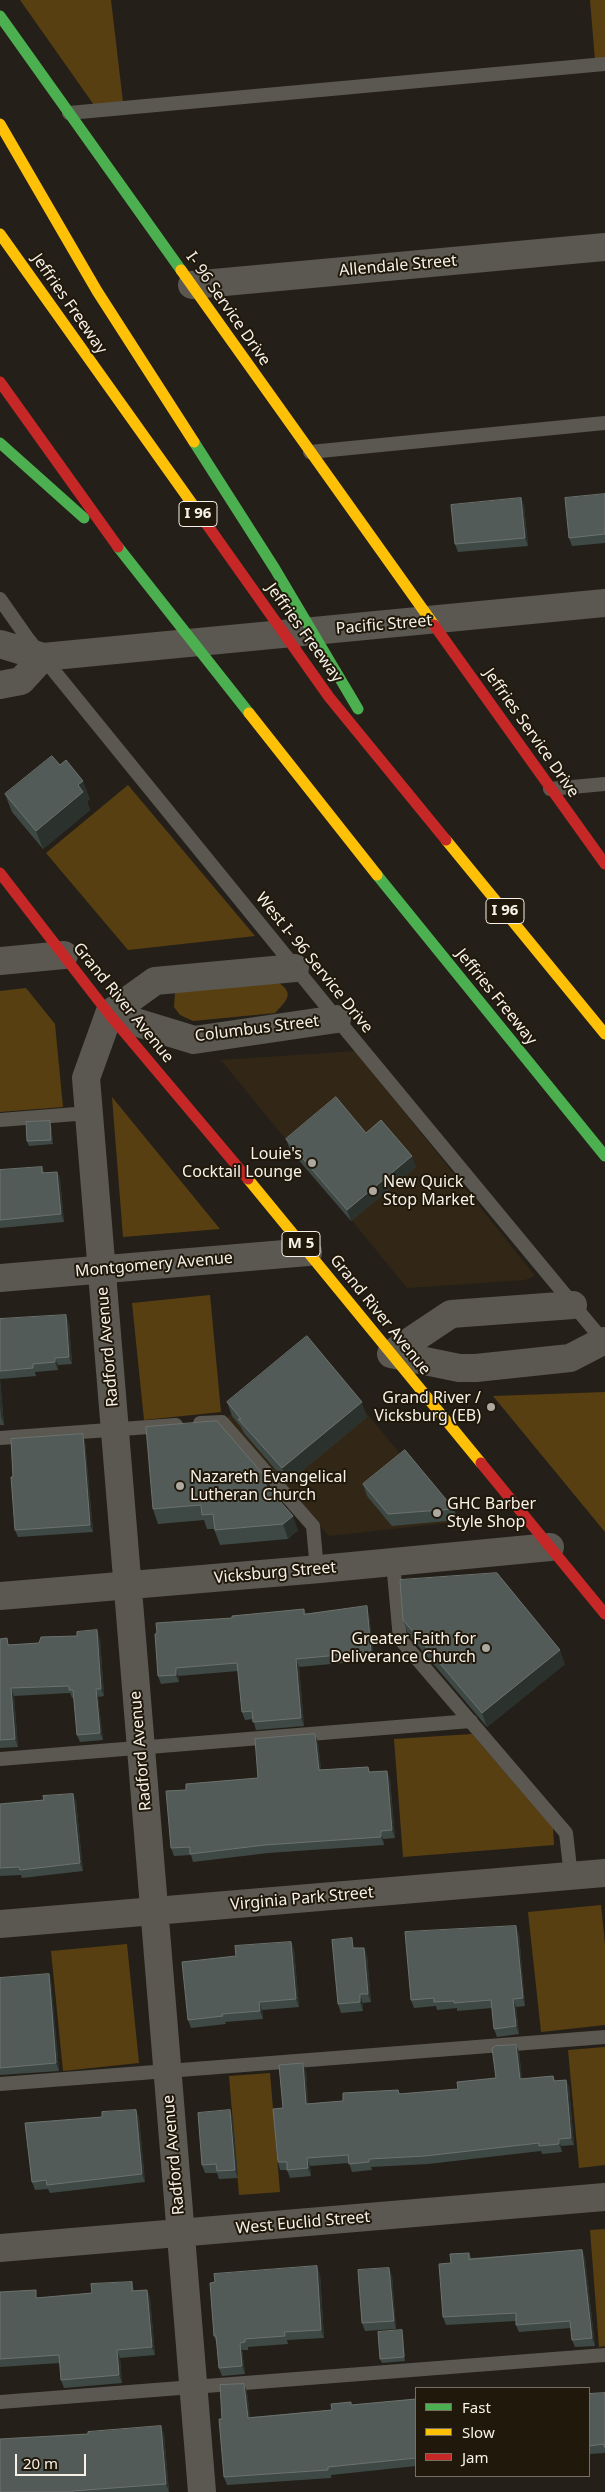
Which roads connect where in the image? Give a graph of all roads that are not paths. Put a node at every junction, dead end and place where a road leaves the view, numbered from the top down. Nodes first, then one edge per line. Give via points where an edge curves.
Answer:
1 (0, 16) edge
2 (605, 64) edge
3 (69, 113) junction
4 (0, 124) edge
5 (0, 234) edge
6 (605, 247) edge
7 (192, 285) junction
8 (0, 382) edge
9 (605, 423) edge
10 (0, 442) edge
11 (310, 452) junction
12 (123, 554) junction
13 (0, 599) edge
14 (605, 603) edge
15 (430, 620) junction
16 (0, 644) edge
17 (43, 657) junction
18 (0, 685) edge
19 (605, 784) edge
20 (404, 787) junction
21 (550, 789) junction
22 (605, 864) edge
23 (0, 873) edge
24 (64, 955) junction
25 (0, 961) edge
26 (295, 968) junction
27 (109, 1014) junction
28 (337, 1019) junction
29 (605, 1034) edge
30 (89, 1113) junction
31 (0, 1120) edge
32 (605, 1156) edge
33 (308, 1252) junction
34 (102, 1270) junction
35 (0, 1278) edge
36 (573, 1305) junction
37 (604, 1343) edge
38 (391, 1354) junction
39 (115, 1429) junction
40 (0, 1438) edge
41 (550, 1547) junction
42 (393, 1562) junction
43 (316, 1570) junction
44 (128, 1585) junction
45 (0, 1596) edge
46 (605, 1614) edge
47 (471, 1721) junction
48 (141, 1747) junction
49 (0, 1759) edge
50 (605, 1873) edge
51 (571, 1876) junction
52 (154, 1911) junction
53 (0, 1924) edge
54 (605, 2037) edge
55 (168, 2072) junction
56 (0, 2084) edge
57 (605, 2197) edge
58 (181, 2233) junction
59 (0, 2248) edge
60 (605, 2355) edge
61 (193, 2386) junction
62 (0, 2402) edge
63 (202, 2492) edge

1 - 3 main road, I- 96 Service Drive
2 - 3 lane
3 - 7 main road, I- 96 Service Drive
4 - 20 main road via 97,292 275,570
5 - 20 main road, Jeffries Freeway / I 96 via 329,697
6 - 7 street, Allendale Street
7 - 11 main road, I- 96 Service Drive
8 - 12 main road, Jeffries Freeway
9 - 11 lane
10 - 12 main road
11 - 15 main road, I- 96 Service Drive
12 - 32 main road, Jeffries Freeway via 411,919
13 - 17 lane, West I- 96 Service Drive
14 - 15 street, Pacific Street
15 - 17 street, Pacific Street
15 - 21 main road, Jeffries Service Drive
16 - 17 street, Pacific Street
17 - 18 street via 21,681
17 - 26 lane, West I- 96 Service Drive
19 - 21 lane
20 - 29 main road, Jeffries Freeway / I 96
21 - 22 main road, Jeffries Service Drive
23 - 24 main road, Grand River Avenue / M 5
24 - 25 street
24 - 27 main road, Grand River Avenue / M 5
26 - 27 street via 155,981
26 - 28 lane, West I- 96 Service Drive
27 - 28 street, Columbus Street via 194,1040
27 - 30 street, Radford Avenue via 86,1078
27 - 33 main road, Grand River Avenue / M 5
28 - 36 lane, West I- 96 Service Drive
30 - 31 lane
30 - 34 street, Radford Avenue
33 - 34 street, Montgomery Avenue
33 - 38 main road, Grand River Avenue / M 5
34 - 35 street, Montgomery Avenue
34 - 39 street, Radford Avenue
36 - 37 lane, West I- 96 Service Drive
36 - 38 street via 451,1314
37 - 38 street via 570,1358 476,1368 459,1368
38 - 41 main road, Grand River Avenue / M 5
39 - 40 lane
39 - 43 lane via 222,1422 313,1526
39 - 44 street, Radford Avenue
41 - 42 street, Vicksburg Street
41 - 46 main road, Grand River Avenue / M 5
42 - 43 street, Vicksburg Street
42 - 47 lane via 400,1640
43 - 44 street, Vicksburg Street
44 - 45 street, Vicksburg Street
44 - 48 street, Radford Avenue
47 - 48 lane
47 - 51 lane via 566,1833
48 - 49 lane
48 - 52 street, Radford Avenue
50 - 51 street, Virginia Park Street
51 - 52 street, Virginia Park Street
52 - 53 street, Virginia Park Street
52 - 55 street, Radford Avenue
54 - 55 lane
55 - 56 lane
55 - 58 street, Radford Avenue
57 - 58 street, West Euclid Street
58 - 59 street, West Euclid Street
58 - 61 street, Radford Avenue
60 - 61 lane
61 - 62 lane
61 - 63 street, Radford Avenue

